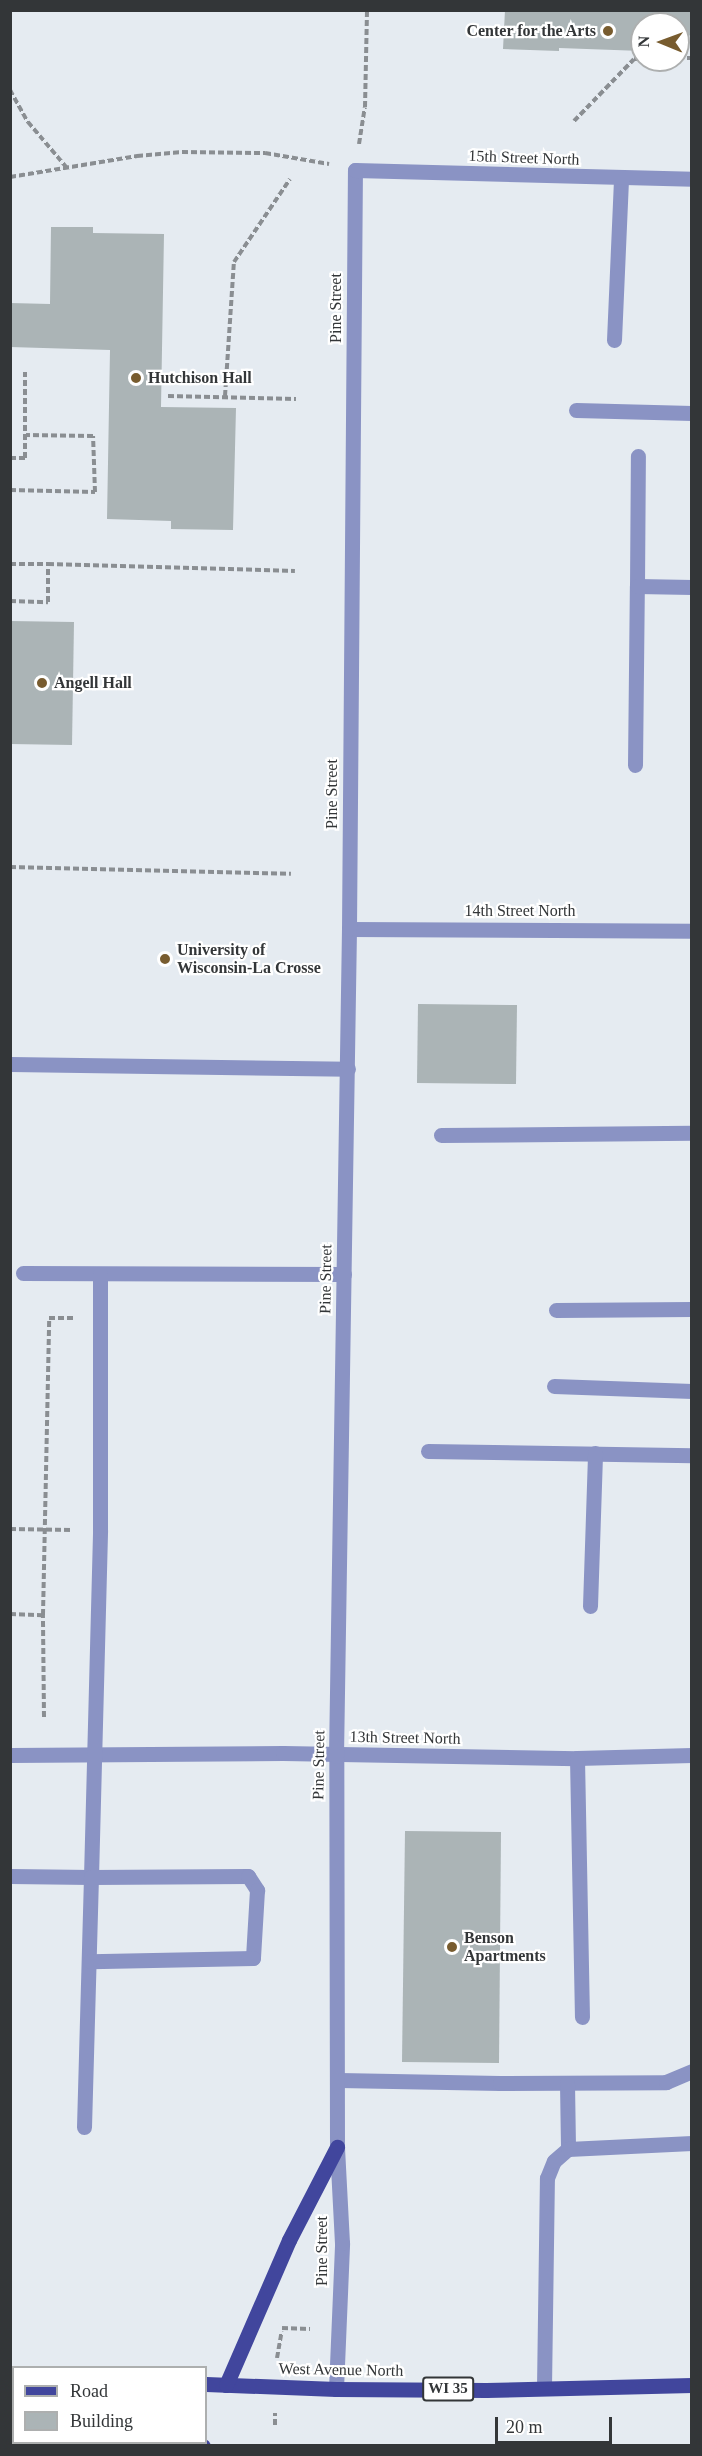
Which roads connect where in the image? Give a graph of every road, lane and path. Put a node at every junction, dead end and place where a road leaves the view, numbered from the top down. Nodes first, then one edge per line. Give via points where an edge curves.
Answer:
1 (367, 10) edge
2 (630, 63) edge
3 (10, 90) edge
4 (574, 121) dead end
5 (67, 169) junction
6 (355, 170) junction
7 (10, 177) edge
8 (290, 178) dead end
9 (621, 179) junction
10 (692, 179) edge
11 (614, 340) dead end
12 (25, 372) dead end
13 (168, 396) dead end
14 (225, 396) junction
15 (296, 399) dead end
16 (576, 411) dead end
17 (692, 412) edge
18 (26, 435) junction
19 (638, 456) dead end
20 (10, 458) edge
21 (10, 490) edge
22 (10, 564) edge
23 (48, 564) junction
24 (294, 571) dead end
25 (637, 586) junction
26 (692, 587) edge
27 (10, 601) edge
28 (635, 765) dead end
29 (10, 867) edge
30 (291, 874) dead end
31 (349, 929) junction
32 (692, 931) edge
33 (10, 1064) edge
34 (348, 1069) junction
35 (692, 1133) edge
36 (441, 1135) dead end
37 (23, 1273) dead end
38 (100, 1274) junction
39 (344, 1274) junction
40 (692, 1309) edge
41 (556, 1310) dead end
42 (100, 1318) junction
43 (554, 1386) dead end
44 (692, 1392) edge
45 (428, 1452) dead end
46 (595, 1454) junction
47 (692, 1455) edge
48 (10, 1529) edge
49 (46, 1530) junction
50 (100, 1530) junction
51 (590, 1606) dead end
52 (10, 1614) edge
53 (44, 1615) junction
54 (44, 1716) dead end
55 (10, 1755) edge
56 (94, 1755) junction
57 (336, 1755) junction
58 (692, 1755) edge
59 (577, 1758) junction
60 (10, 1876) edge
61 (91, 1877) junction
62 (90, 1961) junction
63 (582, 2017) dead end
64 (692, 2071) edge
65 (339, 2080) junction
66 (567, 2083) junction
67 (84, 2127) dead end
68 (692, 2143) edge
69 (337, 2147) junction
70 (568, 2149) junction
71 (311, 2329) dead end
72 (277, 2358) dead end
73 (207, 2384) edge
74 (226, 2385) junction
75 (692, 2385) edge
76 (544, 2388) junction
77 (336, 2389) junction
78 (183, 2444) edge
79 (203, 2445) edge

1 - 6 path via 365,107
2 - 4 path
3 - 5 path via 28,122
5 - 6 path via 182,152 291,155
5 - 7 path
6 - 9 street, 15th Street North
6 - 31 street, Pine Street
8 - 14 path via 234,262
9 - 10 street, 15th Street North
9 - 11 street
12 - 18 path
13 - 14 path
14 - 15 path
16 - 17 street
18 - 20 path via 25,458
18 - 21 path via 93,436 95,492
19 - 25 street
22 - 23 path
23 - 24 path
23 - 27 path via 48,602
25 - 26 street
25 - 28 street
29 - 30 path
31 - 32 street, 14th Street North
31 - 34 street, Pine Street
33 - 34 street
34 - 39 street, Pine Street
35 - 36 street
37 - 38 street
38 - 39 street
38 - 42 street
39 - 57 street, Pine Street
40 - 41 street
42 - 49 path via 49,1318
42 - 50 street
43 - 44 street
45 - 46 street
46 - 47 street
46 - 51 street
48 - 49 path
49 - 50 path
49 - 53 path
50 - 56 street
52 - 53 path
53 - 54 path
55 - 56 street, 13th Street North
56 - 57 street, 13th Street North
56 - 61 street
57 - 59 street, 13th Street North
57 - 65 street, Pine Street
58 - 59 street, 13th Street North
59 - 63 street
60 - 61 street
61 - 62 street
61 - 62 street via 248,1876 257,1890 253,1958
62 - 67 street
64 - 66 street via 666,2082
65 - 66 street
65 - 69 street, Pine Street
66 - 70 street
68 - 70 street
69 - 74 main road via 290,2240
69 - 77 street, Pine Street via 342,2244
70 - 76 street via 554,2162 547,2178
71 - 72 path via 283,2328
73 - 74 main road, West Avenue North / WI 35
74 - 77 main road, West Avenue North / WI 35
75 - 76 main road, West Avenue North / WI 35
76 - 77 main road, West Avenue North / WI 35
78 - 79 main road

